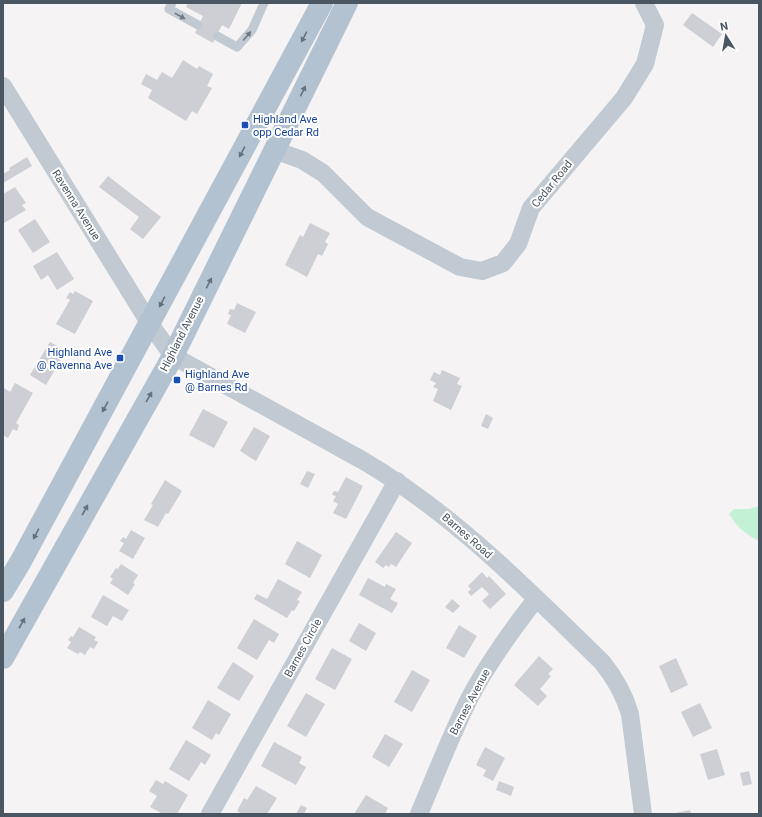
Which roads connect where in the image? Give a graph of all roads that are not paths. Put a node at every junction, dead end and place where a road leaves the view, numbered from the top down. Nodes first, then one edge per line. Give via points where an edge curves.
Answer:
1 (172, 3) edge
2 (264, 3) edge
3 (322, 3) edge
4 (347, 3) edge
5 (644, 3) edge
6 (198, 26) dead end
7 (217, 36) dead end
8 (3, 87) edge
9 (274, 150) junction
10 (150, 324) junction
11 (173, 356) junction
12 (397, 482) junction
13 (3, 591) edge
14 (536, 599) junction
15 (3, 658) edge
16 (210, 814) edge
17 (419, 814) edge
18 (643, 814) edge

1 -> 6 lane via 168,9
7 -> 2 lane via 237,47 252,30
3 -> 10 main road
9 -> 4 main road, Highland Avenue
5 - 9 street, Cedar Road via 655,25 645,64 624,98 531,208 518,244 503,263 482,271 460,268 368,217 323,173 302,160
8 - 10 street, Ravenna Avenue
11 -> 9 main road, Highland Avenue
10 - 11 street, Ravenna Avenue
10 -> 13 main road
11 - 12 street, Barnes Road via 362,460
15 -> 11 main road, Highland Avenue
12 - 14 street, Barnes Road via 455,524
12 - 16 street, Barnes Circle
14 - 17 street, Barnes Avenue via 513,628 468,700
14 - 18 street, Barnes Road via 602,662 623,693 634,734

